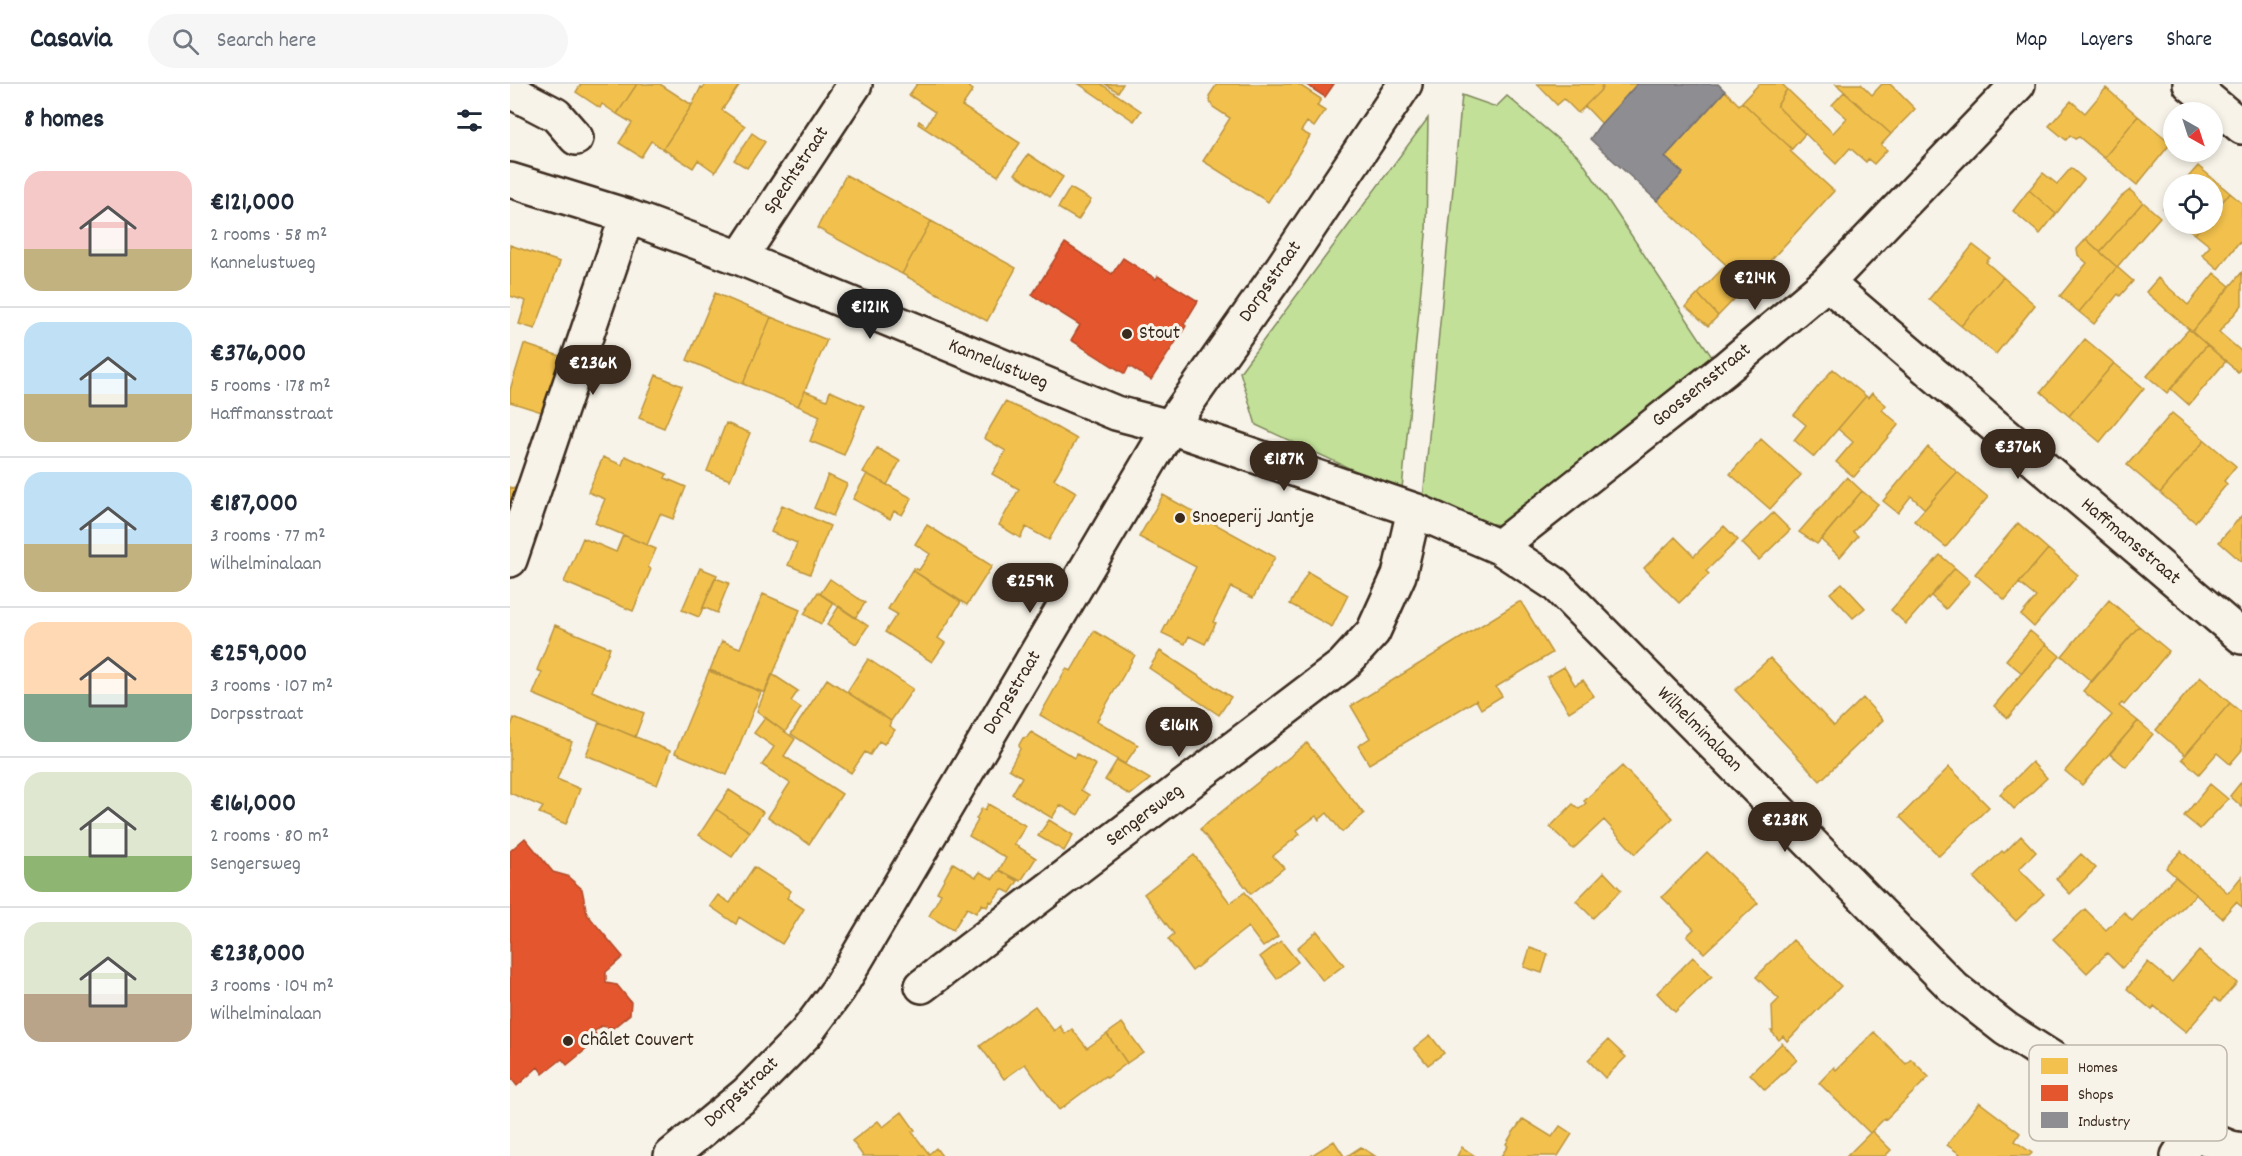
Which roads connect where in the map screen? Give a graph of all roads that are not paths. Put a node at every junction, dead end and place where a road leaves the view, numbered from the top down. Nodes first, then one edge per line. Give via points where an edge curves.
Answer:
1 (855, 84) edge
2 (1405, 84) edge
3 (2018, 84) edge
4 (2190, 84) edge
5 (510, 91) edge
6 (2242, 128) edge
7 (576, 138) dead end
8 (510, 180) edge
9 (627, 216) junction
10 (740, 258) junction
11 (1827, 283) junction
12 (1170, 427) junction
13 (1414, 510) junction
14 (1499, 547) junction
15 (510, 560) edge
16 (2242, 637) edge
17 (922, 986) dead end
18 (2031, 1045) edge
19 (2238, 1143) edge
20 (2186, 1145) edge
21 (671, 1156) edge

1 - 10 street, Spechtstraat
2 - 12 street, Dorpsstraat
3 - 11 street, Goossensstraat
4 - 6 street
5 - 7 street via 555,115
8 - 9 street, Kannelustweg
9 - 10 street, Kannelustweg
9 - 15 street
10 - 12 street, Kannelustweg via 1116,413
11 - 14 street, Goossensstraat via 1725,369
11 - 16 street, Haffmansstraat
12 - 13 street, Wilhelminalaan
12 - 21 street, Dorpsstraat via 838,990 806,1033 746,1094
13 - 14 street, Wilhelminalaan
13 - 17 street, Sengersweg via 1399,575 1373,632 1343,665
14 - 18 street, Wilhelminalaan via 1555,584 1955,989
19 - 20 street, Wilhelminalaan

